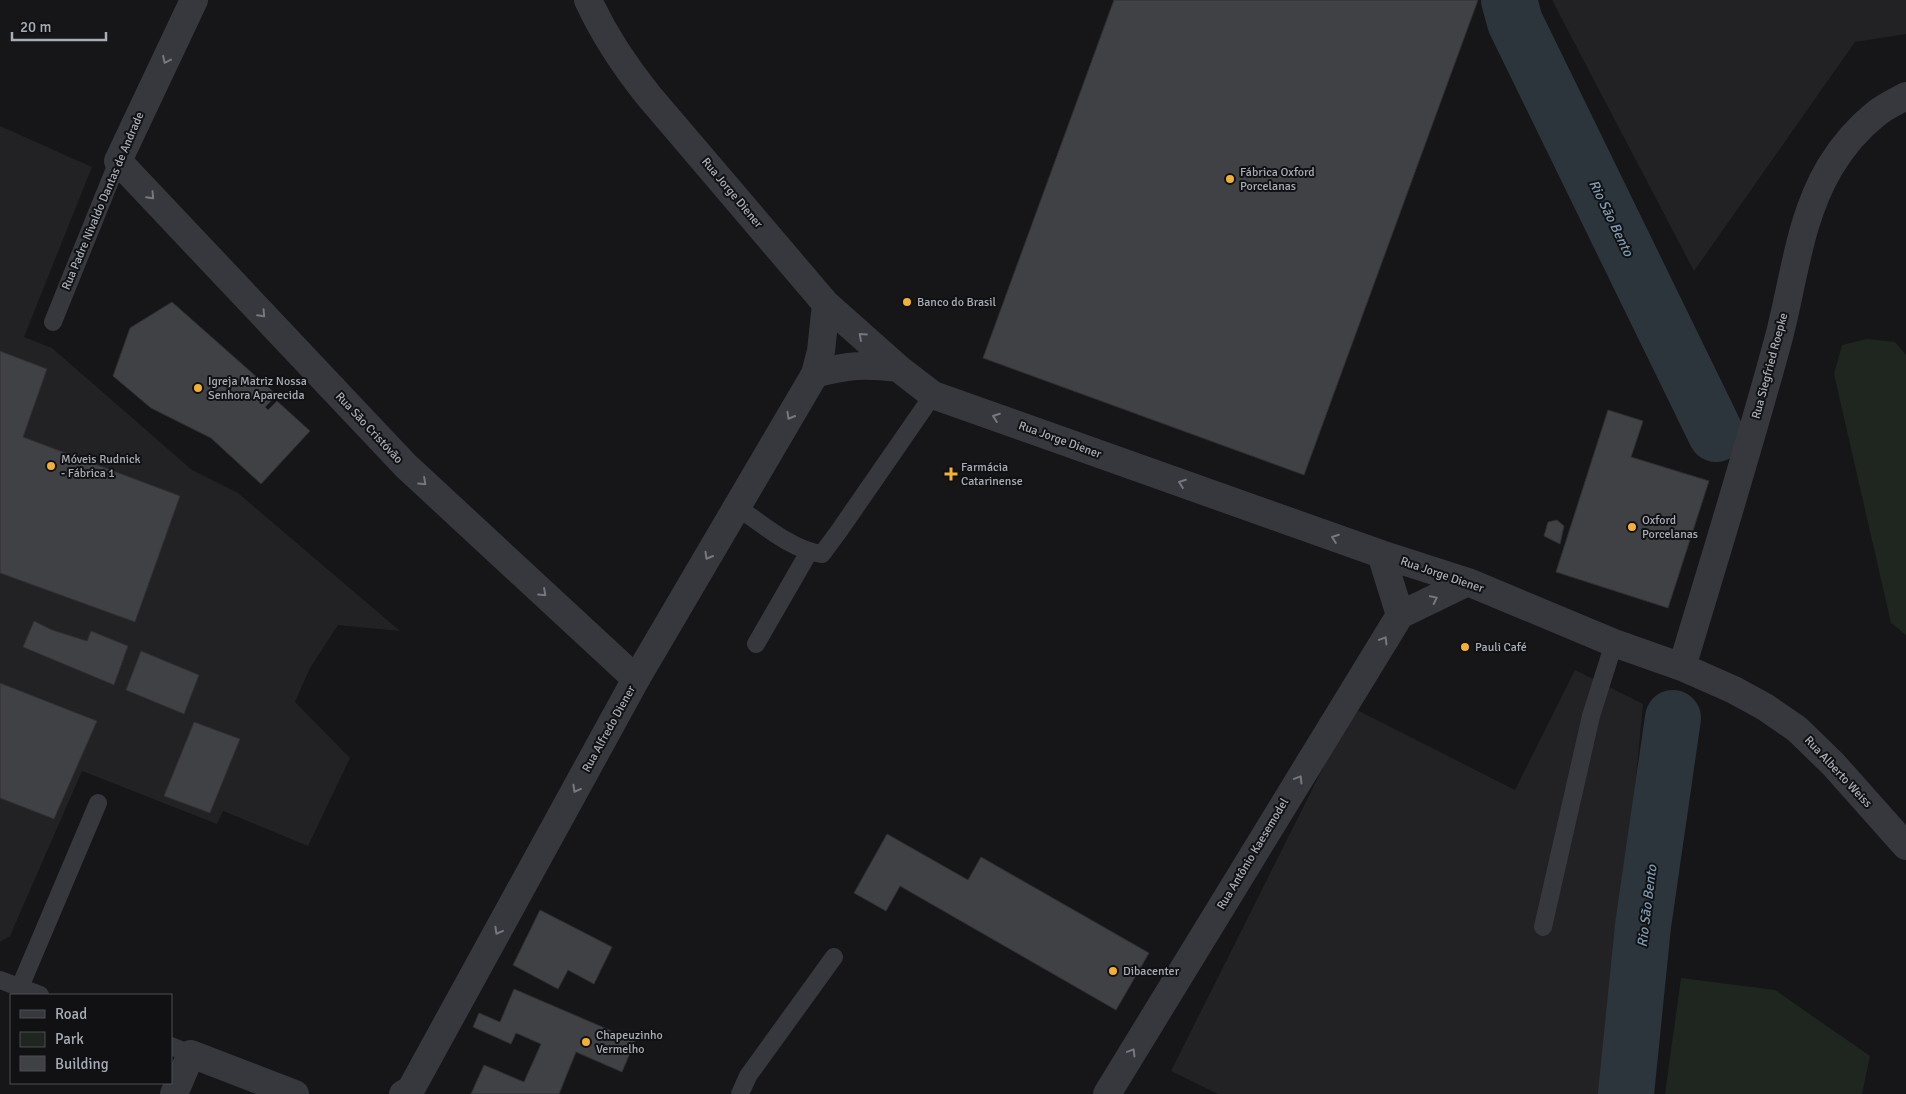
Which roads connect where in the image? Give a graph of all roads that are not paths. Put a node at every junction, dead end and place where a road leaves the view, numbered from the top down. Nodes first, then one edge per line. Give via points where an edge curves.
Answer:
1 (194, 0) edge
2 (588, 0) edge
3 (1906, 96) edge
4 (118, 161) junction
5 (826, 304) junction
6 (52, 322) dead end
7 (898, 368) junction
8 (815, 374) junction
9 (934, 395) junction
10 (737, 507) junction
11 (809, 552) junction
12 (1381, 554) junction
13 (1468, 582) junction
14 (1400, 615) junction
15 (1614, 643) junction
16 (756, 644) dead end
17 (1682, 667) junction
18 (636, 679) junction
19 (98, 803) dead end
20 (1906, 846) edge
21 (1543, 927) dead end
22 (834, 957) dead end
23 (0, 980) edge
24 (20, 988) junction
25 (37, 994) edge
26 (181, 1050) edge
27 (408, 1092) edge
28 (174, 1094) edge
29 (295, 1094) edge
30 (740, 1094) edge
31 (1107, 1094) edge

1 -> 4 street, Rua Padre Nivaldo Dantas de Andrade
2 - 5 street, Rua Jorge Diener via 606,37 642,88
3 - 17 street, Rua Siegfried Roepke via 1877,113 1850,139 1830,168 1811,207 1780,334
4 - 6 lane, Rua Padre Nivaldo Dantas de Andrade
4 -> 18 street, Rua São Cristóvão via 406,466
7 -> 5 street, Rua Jorge Diener
5 - 8 street, Rua Alfredo Diener via 822,351
7 - 8 street via 870,364 842,366
7 - 9 street, Rua Jorge Diener
8 -> 10 street, Rua Alfredo Diener
9 - 11 lane via 822,554
12 -> 9 street, Rua Jorge Diener
10 - 11 lane
10 -> 18 street, Rua Alfredo Diener
11 - 16 lane
12 - 13 street, Rua Jorge Diener
12 - 14 street
14 -> 13 street
13 - 15 street, Rua Jorge Diener
31 -> 14 street, Rua Antônio Kaesemodel
15 - 17 street, Rua Jorge Diener
15 - 21 lane via 1591,716
17 - 20 street, Rua Alberto Weiss via 1758,702 1797,729
18 -> 27 street, Rua Alfredo Diener
19 - 24 lane
22 - 30 lane via 748,1076
23 - 24 lane
24 - 25 lane
26 - 28 street
26 - 29 street

